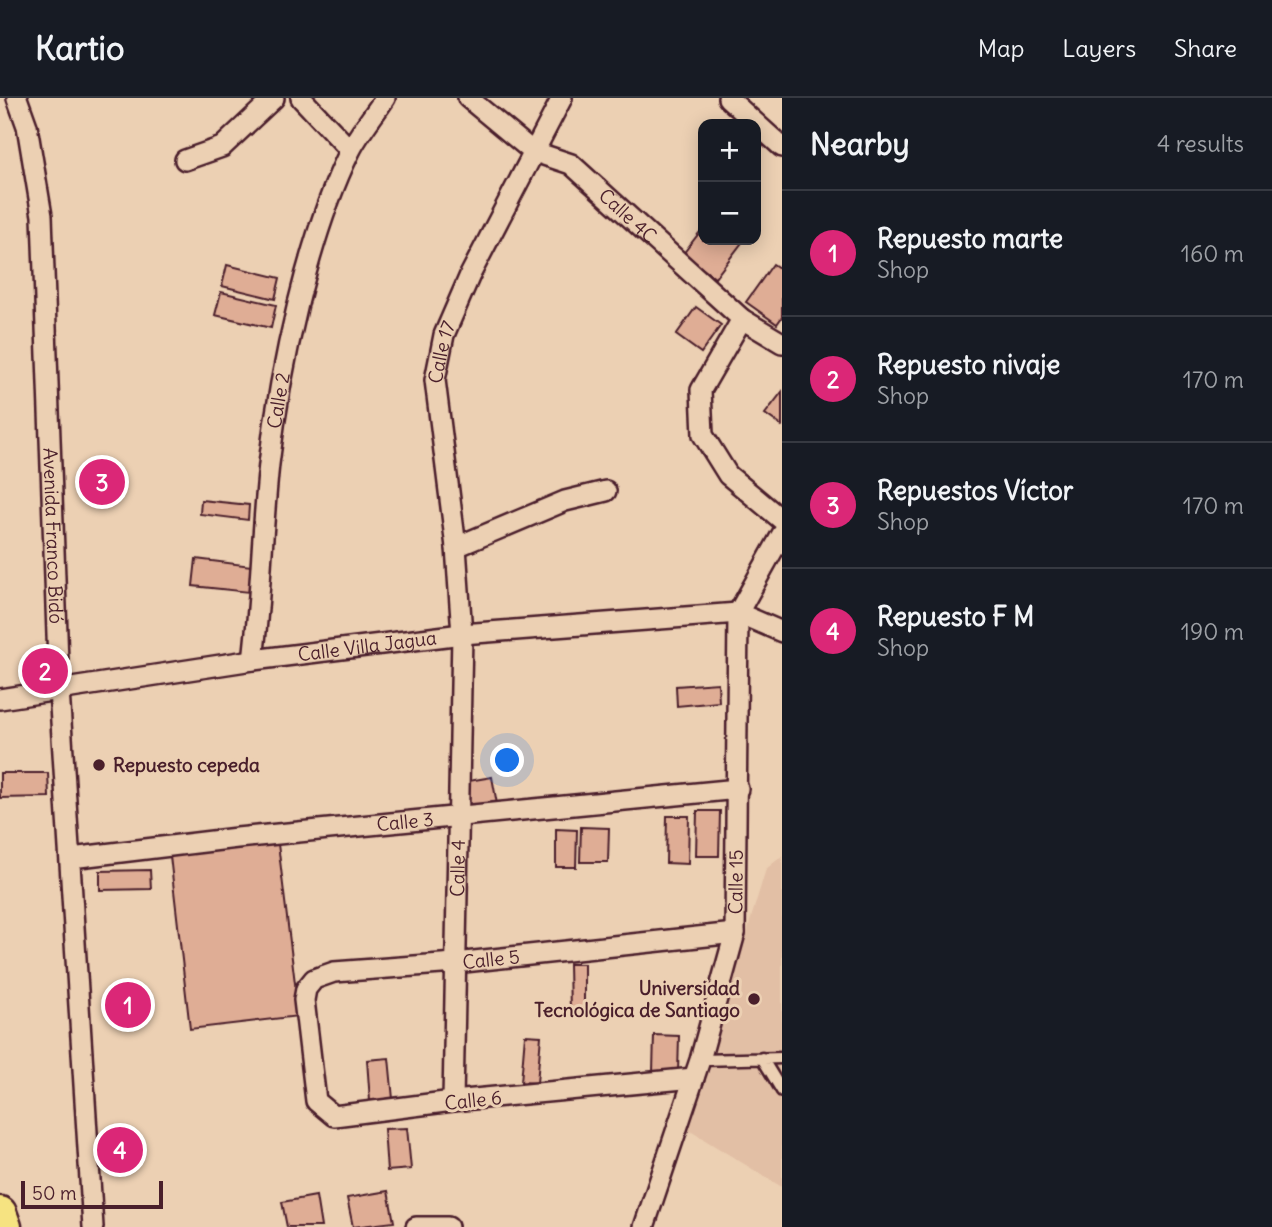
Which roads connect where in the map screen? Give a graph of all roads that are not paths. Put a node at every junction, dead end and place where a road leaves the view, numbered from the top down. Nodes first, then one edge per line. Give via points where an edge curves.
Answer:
1 (17, 98) edge
2 (274, 98) edge
3 (301, 98) edge
4 (385, 98) edge
5 (468, 98) edge
6 (562, 98) edge
7 (728, 98) edge
8 (782, 147) edge
9 (350, 150) junction
10 (532, 151) junction
11 (185, 160) dead end
12 (742, 318) junction
13 (782, 344) edge
14 (606, 491) dead end
15 (782, 520) edge
16 (782, 534) edge
17 (456, 547) junction
18 (738, 613) junction
19 (782, 632) edge
20 (462, 634) junction
21 (253, 660) junction
22 (59, 690) junction
23 (0, 699) edge
24 (738, 789) junction
25 (458, 817) junction
26 (71, 858) junction
27 (735, 933) junction
28 (455, 963) junction
29 (309, 1045) joint
30 (762, 1058) junction
31 (782, 1058) edge
32 (697, 1069) junction
33 (782, 1091) edge
34 (453, 1101) junction
35 (0, 1213) edge
36 (5, 1227) edge
37 (93, 1227) edge
38 (416, 1227) edge
39 (448, 1227) edge
40 (644, 1227) edge

1 - 22 street, Avenida Franco Bidó via 27,126 42,216
2 - 11 street via 222,147
3 - 9 street
4 - 9 street, Calle 2
5 - 10 street, Calle 4C
6 - 10 street, Calle 17
7 - 8 street
9 - 21 street, Calle 2 via 294,321 269,464
10 - 12 street, Calle 4C via 571,164
10 - 17 street, Calle 17 via 444,335 435,380
12 - 13 street, Calle 4C
12 - 15 street via 701,390 703,435 727,475
14 - 17 street via 565,501
16 - 18 street, Calle 15
17 - 20 street, Calle 17
18 - 19 street
18 - 20 street, Calle Villa Jagua
18 - 24 street, Calle 15
20 - 21 street, Calle Villa Jagua
20 - 25 street, Calle 4
21 - 22 street, Calle Villa Jagua
22 - 23 street, Calle Villa Jagua
22 - 26 street, Avenida Franco Bidó
24 - 25 street, Calle 3
24 - 27 street, Calle 15
25 - 26 street, Calle 3
25 - 28 street, Calle 4
26 - 37 street, Avenida Franco Bidó
27 - 28 street, Calle 5
27 - 32 street, Calle 15
28 - 29 street, Calle 5 via 334,972 314,979 304,1000
28 - 34 street, Calle 4
29 - 34 street, Calle 6 via 316,1101 334,1116
30 - 31 lane
30 - 32 lane
30 - 33 lane
32 - 34 street, Calle 6
32 - 40 street, Calle 15
35 - 36 main road
38 - 39 street

